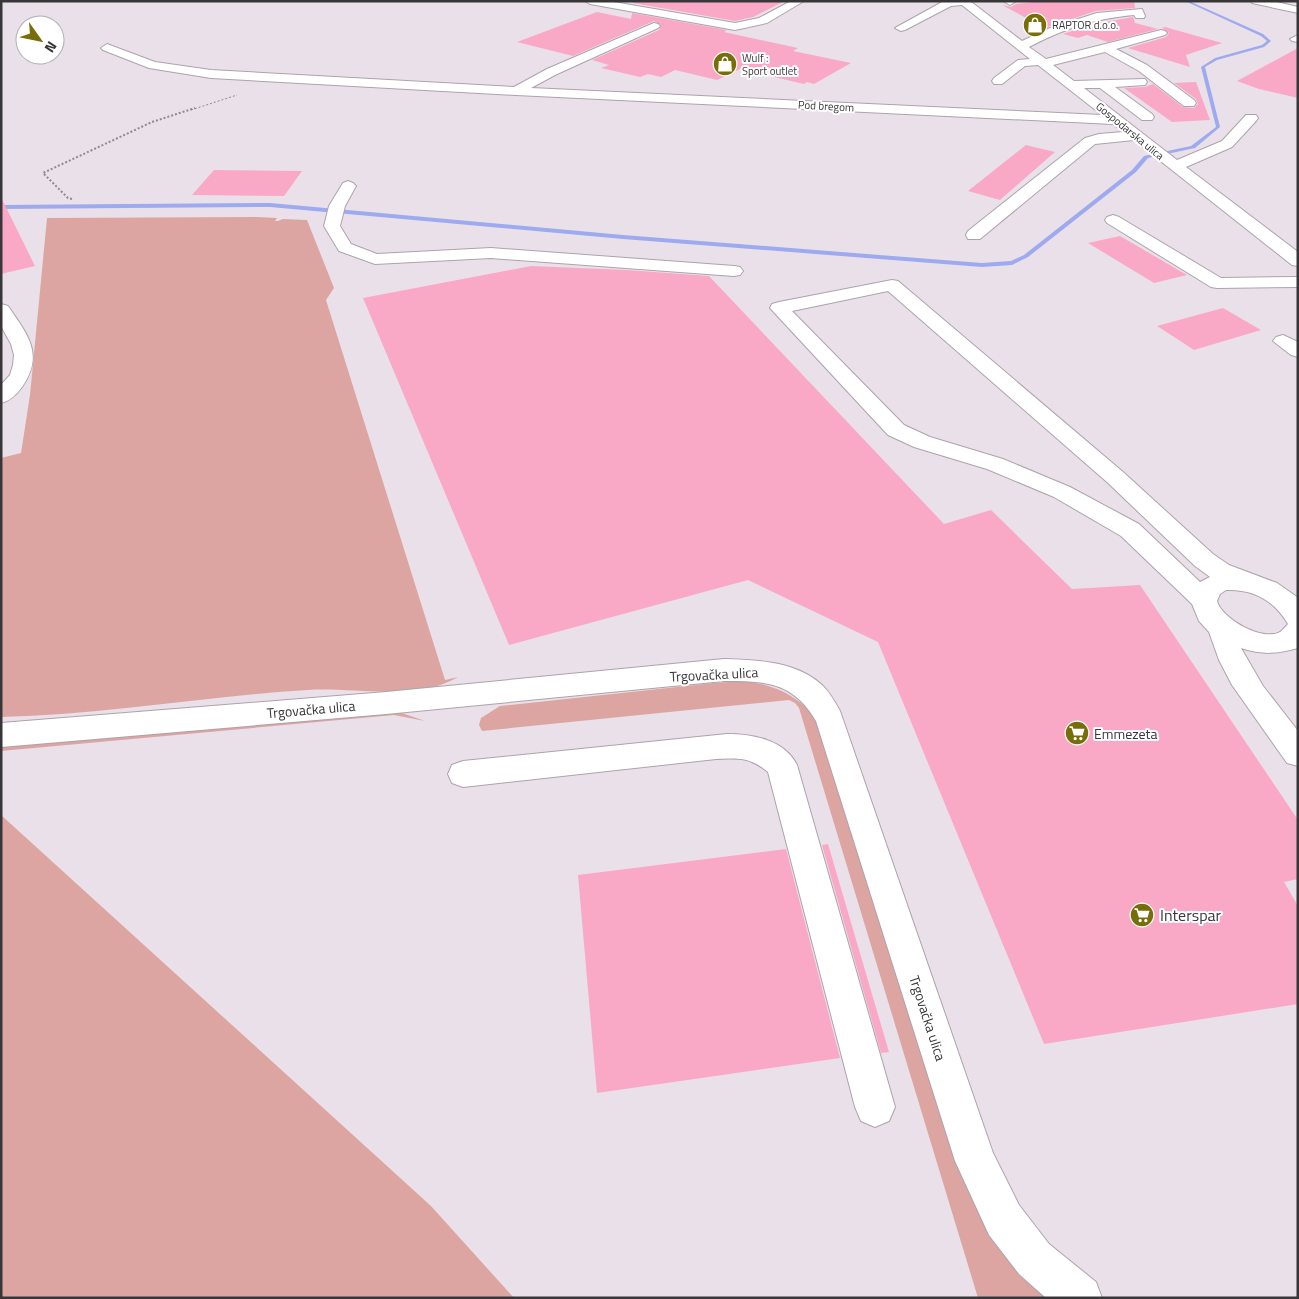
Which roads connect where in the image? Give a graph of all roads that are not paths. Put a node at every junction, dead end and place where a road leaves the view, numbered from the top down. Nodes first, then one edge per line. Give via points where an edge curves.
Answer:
1 (590, 1) edge
2 (799, 1) edge
3 (963, 1) edge
4 (1256, 1) edge
5 (1298, 10) edge
6 (1140, 16) dead end
7 (654, 26) dead end
8 (901, 28) dead end
9 (1027, 31) dead end
10 (1161, 33) dead end
11 (1011, 38) junction
12 (1022, 46) junction
13 (106, 48) dead end
14 (1106, 48) junction
15 (1042, 62) junction
16 (998, 81) dead end
17 (1141, 82) dead end
18 (1103, 84) junction
19 (1072, 85) junction
20 (516, 92) junction
21 (784, 92) dead end
22 (1189, 102) dead end
23 (775, 103) junction
24 (1147, 117) dead end
25 (1251, 118) dead end
26 (1117, 120) junction
27 (1137, 136) junction
28 (1175, 166) junction
29 (348, 186) dead end
30 (1113, 220) dead end
31 (974, 235) dead end
32 (1298, 261) edge
33 (734, 271) dead end
34 (1298, 282) edge
35 (1, 310) edge
36 (1, 397) edge
37 (1252, 584) junction
38 (1298, 598) edge
39 (1204, 601) junction
40 (1222, 628) junction
41 (1297, 629) edge
42 (1, 734) edge
43 (1298, 754) edge
44 (462, 774) dead end
45 (875, 1107) dead end
46 (1080, 1298) edge

1 - 2 street via 742,27 755,25
3 - 8 street via 949,3
3 - 11 street, Gospodarska ulica
4 - 5 street
6 - 12 street via 1138,12 1102,14 1054,30
7 - 20 street via 551,72
9 - 11 street
10 - 14 street
11 - 12 street, Gospodarska ulica
12 - 15 street, Gospodarska ulica
13 - 20 street, Pod bregom via 153,65 193,72
14 - 15 street
14 - 22 street via 1143,68
15 - 16 street via 1022,63
15 - 19 street, Gospodarska ulica
17 - 18 street
18 - 19 street
18 - 24 street
19 - 26 street, Gospodarska ulica
20 - 23 street, Pod bregom
21 - 23 street
23 - 26 street, Pod bregom
25 - 28 street via 1227,144
26 - 27 street, Gospodarska ulica
27 - 28 street, Gospodarska ulica
27 - 31 street via 1090,141
28 - 32 street, Gospodarska ulica
29 - 33 street via 337,206 332,226 345,247 375,259 491,253
30 - 34 street via 1216,283
35 - 36 street via 21,342 25,360 12,388
37 - 38 street
37 - 39 street via 1220,582 1205,593
37 - 39 street via 1220,571 1204,560 1115,477 892,285 779,308 896,430 1054,488 1130,530
37 - 41 street via 1284,599 1293,608
39 - 40 street via 1206,610
40 - 41 street via 1264,644 1288,640
40 - 43 street via 1224,643 1233,663
42 - 46 street, Trgovačka ulica via 386,703 724,670 761,670 781,674 813,694 830,719 975,1162 1004,1220 1034,1259
44 - 45 street via 716,747 748,746 769,754 782,766

